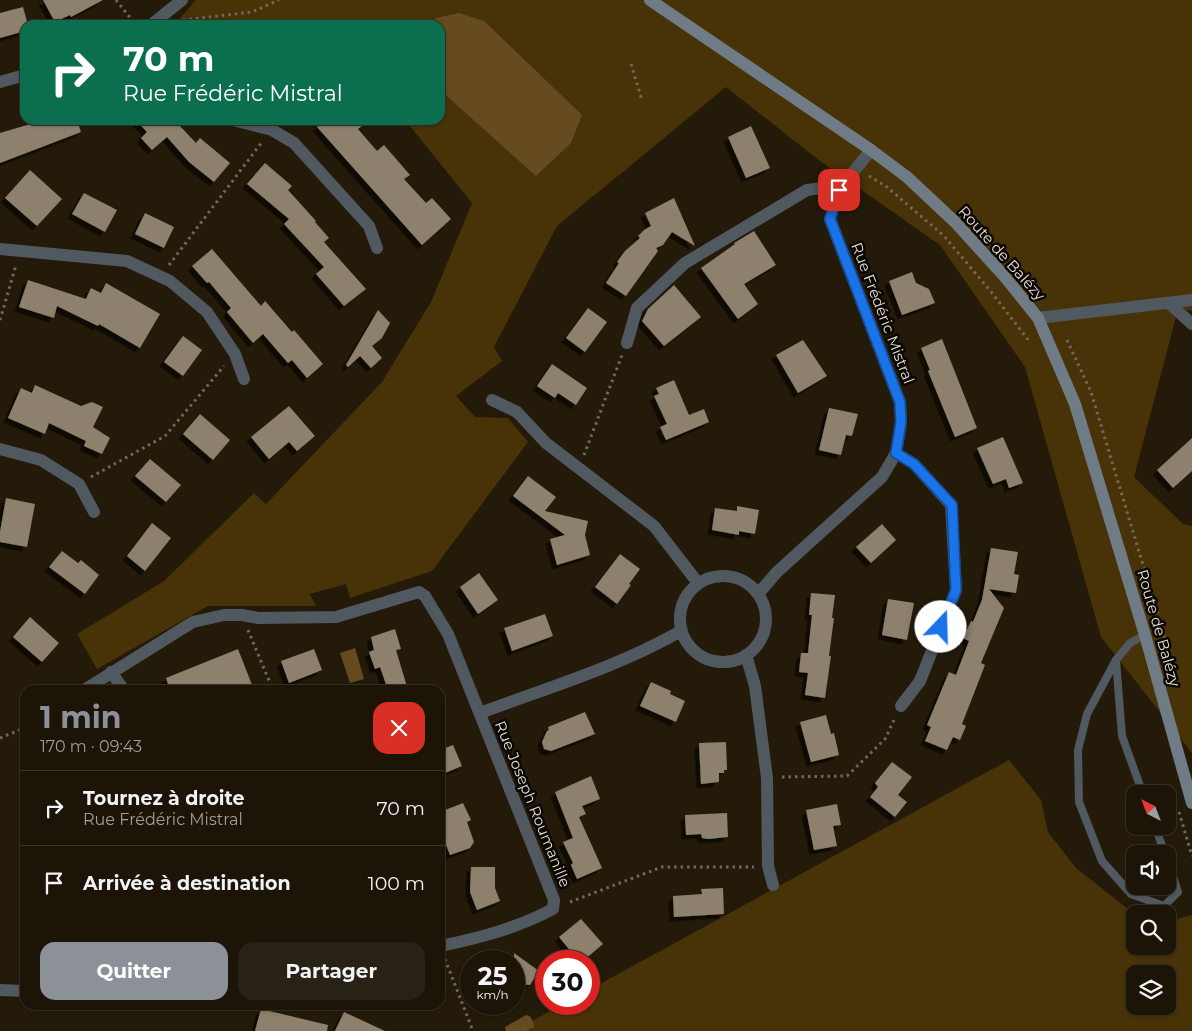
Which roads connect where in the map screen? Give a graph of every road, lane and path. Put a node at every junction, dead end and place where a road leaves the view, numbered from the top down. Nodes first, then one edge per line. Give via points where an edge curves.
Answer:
1 (116, 0) edge
2 (182, 0) edge
3 (279, 0) edge
4 (650, 0) edge
5 (132, 20) edge
6 (158, 20) edge
7 (186, 20) edge
8 (631, 64) dead end
9 (20, 77) edge
10 (0, 82) edge
11 (642, 100) dead end
12 (252, 125) edge
13 (272, 130) junction
14 (871, 150) junction
15 (855, 168) junction
16 (839, 190) junction
17 (377, 248) dead end
18 (0, 249) edge
19 (21, 250) junction
20 (160, 276) junction
21 (1192, 300) edge
22 (1169, 303) junction
23 (1038, 318) junction
24 (0, 320) edge
25 (1192, 324) edge
26 (627, 343) joint
27 (1031, 343) dead end
28 (235, 354) junction
29 (244, 379) dead end
30 (492, 400) dead end
31 (0, 450) edge
32 (896, 453) junction
33 (579, 469) junction
34 (79, 484) junction
35 (94, 512) dead end
36 (698, 583) junction
37 (758, 594) junction
38 (242, 615) junction
39 (681, 632) junction
40 (1146, 635) junction
41 (746, 656) junction
42 (1116, 660) junction
43 (111, 672) junction
44 (92, 685) edge
45 (120, 685) edge
46 (270, 685) edge
47 (901, 706) joint
48 (480, 713) junction
49 (20, 730) edge
50 (0, 738) edge
51 (767, 778) junction
52 (1140, 785) edge
53 (1192, 803) edge
54 (1179, 810) dead end
55 (1192, 856) edge
56 (745, 867) dead end
57 (773, 885) dead end
58 (1126, 888) edge
59 (1134, 895) edge
60 (1175, 895) edge
61 (553, 909) junction
62 (445, 945) edge
63 (445, 959) edge
64 (0, 990) edge
65 (20, 991) edge
66 (473, 1031) edge

1 - 5 path
2 - 6 street
3 - 7 path via 252,12
4 - 14 main road, Route de Balézy
8 - 11 path
9 - 10 street
12 - 13 street
13 - 17 street via 294,143 369,226
13 - 20 path
14 - 15 street, Rue Frédéric Mistral
14 - 23 main road, Route de Balézy via 907,177 955,222
15 - 16 street, Rue Frédéric Mistral
15 - 27 path via 888,187 944,236
16 - 26 street via 830,187 807,190 685,263 637,308
16 - 32 street, Rue Frédéric Mistral via 830,219 900,402 901,422
18 - 19 street
19 - 20 street via 127,261
19 - 24 path
20 - 28 street via 207,312
21 - 22 street
22 - 23 street
22 - 25 street
23 - 40 main road, Route de Balézy via 1075,404
26 - 33 path
28 - 29 street
28 - 34 path via 165,436
30 - 33 street via 517,412 546,443
31 - 34 street via 41,460
32 - 37 street, Rue Frédéric Mistral via 882,477 777,572
32 - 47 street via 914,464 952,505 956,590 920,681
33 - 36 street via 654,526
34 - 35 street
36 - 37 street via 719,576 741,580
36 - 39 street via 681,604
37 - 41 street via 766,616 762,638
38 - 43 street, Rue Joseph Roumanille via 224,615 193,622
38 - 46 path
38 - 48 street, Rue Joseph Roumanille via 258,618 336,617 419,592 425,596 448,634
39 - 41 street via 690,649 707,660 727,662
39 - 48 street, Rue Joseph Roumanille via 602,668
40 - 42 lane via 1130,643
40 - 53 main road, Route de Balézy
41 - 51 street via 755,686
42 - 52 lane via 1122,736
42 - 58 lane via 1087,714 1078,750 1079,802 1102,861
43 - 44 street, Rue Joseph Roumanille
43 - 45 street
47 - 51 path via 885,739 847,776
48 - 61 street, Rue Joseph Roumanille via 554,900
49 - 50 path
51 - 57 street via 768,866
54 - 55 path
56 - 61 path via 662,867
59 - 60 lane via 1164,906
61 - 62 street, Rue Joseph Roumanille via 530,921 485,936
63 - 66 path
64 - 65 street

